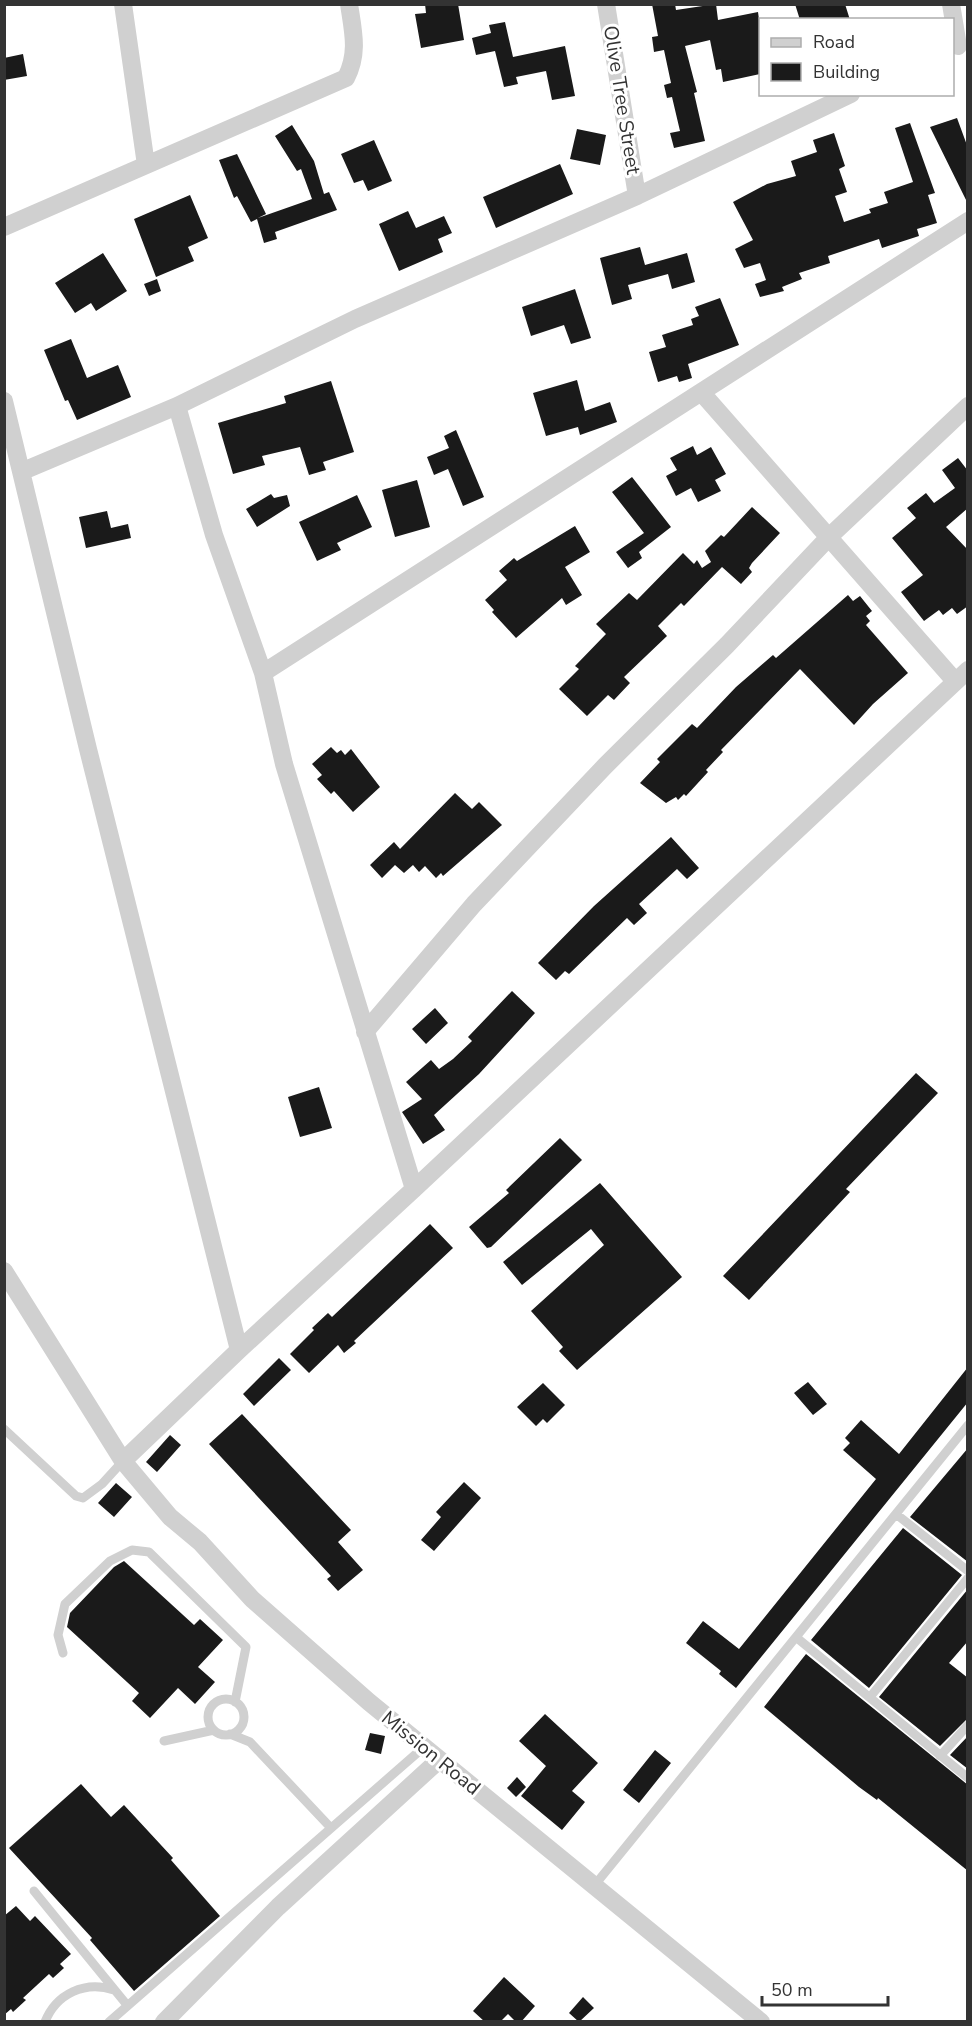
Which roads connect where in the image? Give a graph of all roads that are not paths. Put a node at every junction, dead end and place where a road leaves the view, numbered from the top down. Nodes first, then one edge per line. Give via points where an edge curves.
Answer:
1 (123, 4) edge
2 (349, 4) edge
3 (606, 4) edge
4 (954, 19) edge
5 (959, 45) edge
6 (847, 96) edge
7 (146, 165) junction
8 (637, 196) junction
9 (968, 221) edge
10 (4, 227) edge
11 (701, 392) junction
12 (4, 401) edge
13 (177, 406) junction
14 (968, 406) edge
15 (23, 471) junction
16 (830, 536) junction
17 (263, 673) junction
18 (961, 675) edge
19 (365, 1032) junction
20 (414, 1189) junction
21 (4, 1271) edge
22 (239, 1350) junction
23 (968, 1425) edge
24 (4, 1429) edge
25 (123, 1461) junction
26 (896, 1514) junction
27 (968, 1571) edge
28 (968, 1578) edge
29 (797, 1638) junction
30 (63, 1653) dead end
31 (870, 1697) junction
32 (235, 1702) junction
33 (242, 1722) junction
34 (968, 1725) edge
35 (214, 1730) junction
36 (230, 1734) junction
37 (164, 1741) dead end
38 (250, 1742) junction
39 (424, 1747) junction
40 (940, 1756) junction
41 (439, 1760) junction
42 (968, 1778) edge
43 (331, 1828) junction
44 (594, 1886) junction
45 (34, 1891) dead end
46 (115, 1991) junction
47 (127, 2006) junction
48 (45, 2022) edge
49 (109, 2022) edge
50 (164, 2022) edge
51 (761, 2022) edge

1 - 7 street
2 - 7 street via 355,44 354,63 346,78
3 - 8 street, Olive Tree Street
4 - 5 street
6 - 8 street
7 - 10 street
8 - 13 street via 355,319
9 - 11 street
11 - 16 street
11 - 17 street
12 - 15 street
13 - 15 street
13 - 17 street via 218,546
14 - 16 street
15 - 22 street via 88,749
16 - 18 street
16 - 19 street via 474,904
17 - 19 street via 284,764
18 - 20 street
19 - 20 street
20 - 22 street
21 - 25 street, Mission Road
22 - 25 street
23 - 26 lane
24 - 25 lane via 76,1496 83,1498
25 - 39 street, Mission Road via 170,1517 200,1542 252,1599
26 - 27 lane
26 - 29 lane
28 - 31 lane
29 - 31 lane
29 - 44 lane
30 - 32 lane via 58,1635 64,1604 110,1561 132,1550 149,1552 246,1647
31 - 40 lane
32 - 33 lane via 242,1711
32 - 35 lane via 224,1699 214,1704 208,1720
33 - 36 lane
33 - 38 lane
34 - 40 lane
35 - 36 lane
35 - 37 lane
36 - 38 lane
38 - 43 lane
39 - 41 street, Mission Road
39 - 43 lane
40 - 42 lane
41 - 44 street, Mission Road
41 - 50 street via 278,1907
43 - 47 lane
44 - 51 street, Mission Road
45 - 46 lane
46 - 47 lane
46 - 48 lane via 93,1986 71,1992 52,2008
47 - 49 lane

